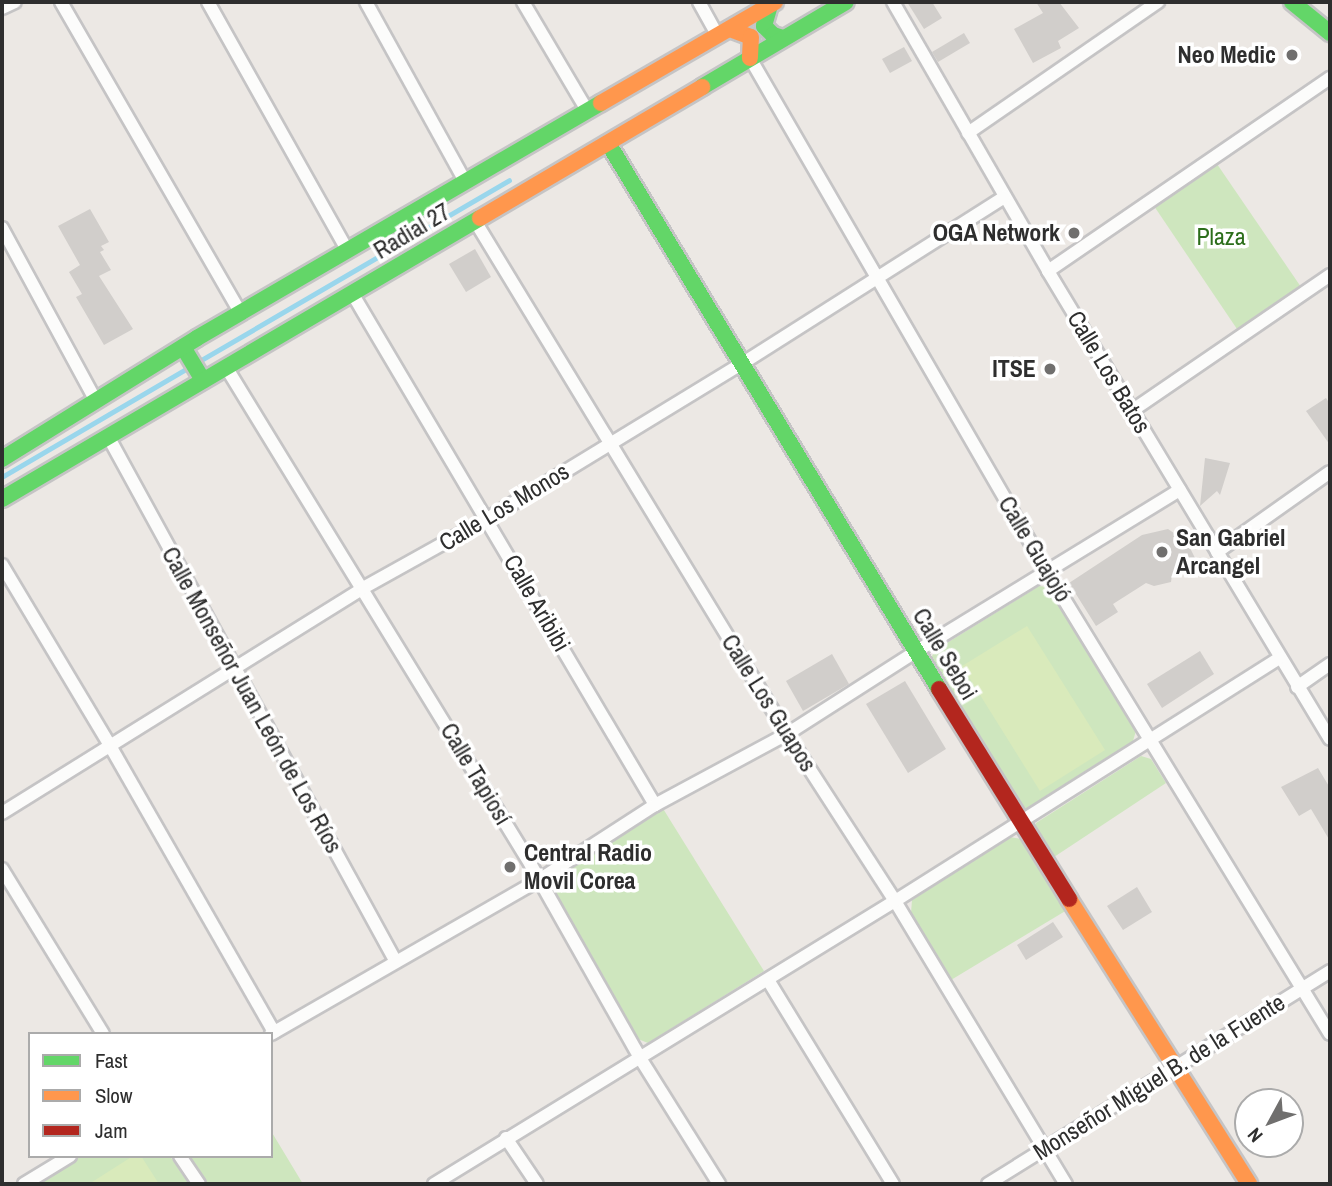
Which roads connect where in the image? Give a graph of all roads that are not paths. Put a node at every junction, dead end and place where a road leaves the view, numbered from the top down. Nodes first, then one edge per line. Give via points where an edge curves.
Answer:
1 (15, 2) edge
2 (61, 2) edge
3 (208, 2) edge
4 (366, 2) edge
5 (523, 2) edge
6 (699, 2) edge
7 (846, 2) edge
8 (893, 2) edge
9 (1158, 2) edge
10 (1292, 2) edge
11 (773, 3) edge
12 (2, 8) edge
13 (724, 32) junction
14 (1330, 33) edge
15 (783, 38) junction
16 (750, 58) junction
17 (1330, 78) edge
18 (587, 112) junction
19 (968, 133) junction
20 (608, 143) junction
21 (466, 183) junction
22 (1005, 197) junction
23 (475, 221) junction
24 (2, 228) edge
25 (347, 250) junction
26 (1048, 271) junction
27 (1330, 275) edge
28 (876, 276) junction
29 (352, 293) junction
30 (241, 314) junction
31 (186, 352) junction
32 (743, 363) junction
33 (226, 367) junction
34 (201, 377) junction
35 (96, 401) junction
36 (1133, 410) junction
37 (109, 438) junction
38 (611, 444) junction
39 (2, 459) edge
40 (1330, 472) edge
41 (1181, 490) junction
42 (2, 499) edge
43 (487, 519) junction
44 (1217, 552) junction
45 (2, 565) edge
46 (1048, 573) junction
47 (363, 588) junction
48 (917, 651) junction
49 (1279, 658) junction
50 (1330, 664) edge
51 (234, 668) junction
52 (1297, 687) junction
53 (787, 734) junction
54 (1330, 739) edge
55 (1151, 740) junction
56 (109, 744) junction
57 (655, 805) junction
58 (2, 813) edge
59 (1020, 822) junction
60 (2, 869) edge
61 (539, 880) junction
62 (895, 901) junction
63 (396, 962) junction
64 (1330, 971) edge
65 (768, 980) junction
66 (1301, 988) junction
67 (102, 1032) edge
68 (271, 1032) edge
69 (273, 1032) edge
70 (1330, 1034) edge
71 (640, 1058) junction
72 (1177, 1068) junction
73 (506, 1138) junction
74 (1045, 1150) junction
75 (67, 1158) edge
76 (181, 1158) edge
77 (24, 1184) edge
78 (199, 1184) edge
79 (434, 1184) edge
80 (537, 1184) edge
81 (719, 1184) edge
82 (892, 1184) edge
83 (988, 1184) edge
84 (1066, 1184) edge
85 (1249, 1184) edge

1 - 12 street
2 - 30 street
3 - 25 street
4 - 21 street
5 - 18 street
6 - 13 street
7 - 15 street, Radial 27
8 - 19 street, Calle Los Batos
9 - 19 street
10 - 14 street
11 - 13 street, Radial 27
11 - 15 street via 764,26
13 - 16 street via 751,37
13 - 18 street, Radial 27
15 - 16 street, Radial 27
16 - 20 street, Radial 27
16 - 28 street, Calle Guajojó
17 - 26 street
18 - 21 street, Radial 27
19 - 22 street, Calle Los Batos
20 - 23 street, Radial 27
20 - 32 street, Calle Seboi
21 - 25 street, Radial 27
22 - 26 street, Calle Los Batos
22 - 28 street, Calle Los Monos
23 - 29 street, Radial 27
23 - 38 street, Calle Los Guapos
24 - 35 street
25 - 30 street, Radial 27
26 - 36 street, Calle Los Batos
27 - 36 street
28 - 32 street, Calle Los Monos
28 - 46 street, Calle Guajojó
29 - 33 street, Radial 27
29 - 43 street, Calle Aribibi
30 - 31 street, Radial 27
31 - 34 street
31 - 35 street, Radial 27
32 - 38 street, Calle Los Monos
32 - 48 street, Calle Seboi
33 - 34 street, Radial 27
33 - 47 street, Calle Tapiosí
34 - 37 street, Radial 27
35 - 39 street, Radial 27
36 - 41 street, Calle Los Batos
37 - 42 street, Radial 27
37 - 51 street, Calle Monseñor Juan León de Los Ríos
38 - 43 street, Calle Los Monos
38 - 53 street, Calle Los Guapos
40 - 44 street
41 - 44 street, Calle Los Batos
41 - 46 street
43 - 47 street, Calle Los Monos
43 - 57 street, Calle Aribibi
44 - 49 street, Calle Los Batos
45 - 56 street
46 - 48 street
46 - 55 street, Calle Guajojó
47 - 51 street, Calle Los Monos
47 - 61 street, Calle Tapiosí
48 - 53 street
48 - 59 street, Calle Seboi
49 - 52 street, Calle Los Batos
49 - 55 street
50 - 52 street
51 - 56 street, Calle Los Monos
51 - 63 street, Calle Monseñor Juan León de Los Ríos
52 - 54 street, Calle Los Batos
53 - 57 street
53 - 62 street, Calle Los Guapos
55 - 59 street
55 - 66 street, Calle Guajojó
56 - 58 street, Calle Los Monos
56 - 68 street
57 - 61 street
59 - 62 street
59 - 72 street, Calle Seboi
60 - 67 street
61 - 63 street
61 - 71 street, Calle Tapiosí
62 - 65 street
62 - 74 street, Calle Los Guapos
63 - 69 street
64 - 66 street, Monseñor Miguel B. de la Fuente
65 - 71 street
65 - 82 street
66 - 70 street, Calle Guajojó
66 - 72 street, Monseñor Miguel B. de la Fuente
71 - 73 street
71 - 81 street, Calle Tapiosí
72 - 74 street, Monseñor Miguel B. de la Fuente
72 - 85 street, Calle Seboi
73 - 79 street
73 - 80 street
74 - 83 street, Monseñor Miguel B. de la Fuente
74 - 84 street, Calle Los Guapos
75 - 77 street
76 - 78 street

